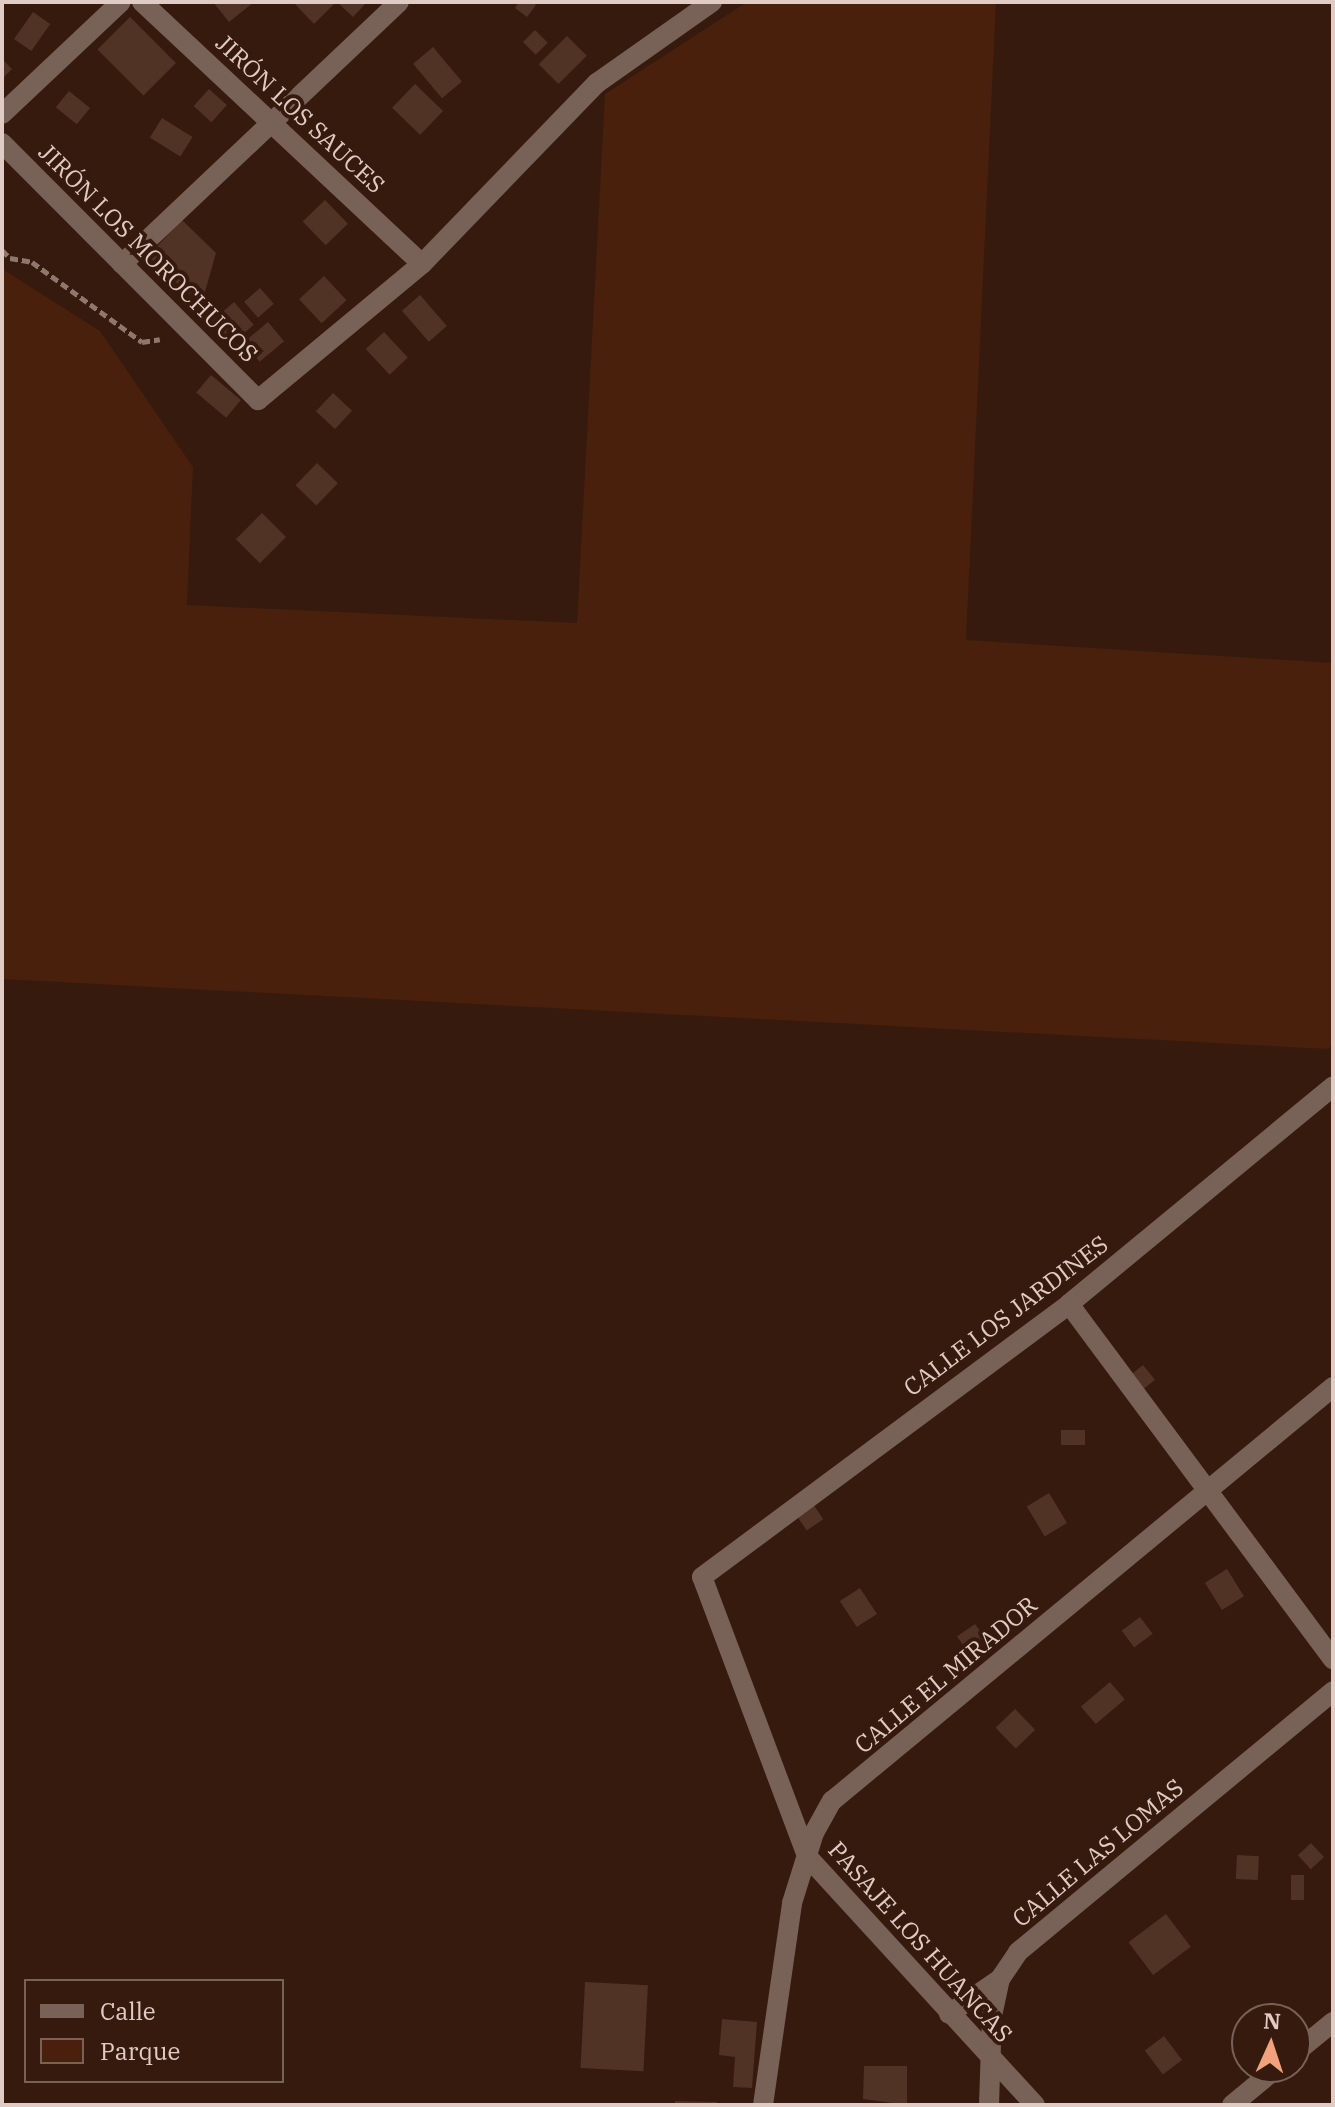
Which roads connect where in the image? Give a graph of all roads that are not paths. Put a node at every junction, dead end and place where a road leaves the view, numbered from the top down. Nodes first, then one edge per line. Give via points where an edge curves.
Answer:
1 (121, 2) edge
2 (142, 2) edge
3 (399, 2) edge
4 (712, 2) edge
5 (2, 114) edge
6 (275, 125) junction
7 (2, 143) edge
8 (122, 264) junction
9 (422, 264) junction
10 (1333, 1086) edge
11 (1069, 1304) junction
12 (1333, 1387) edge
13 (1205, 1491) junction
14 (702, 1577) joint
15 (1333, 1660) edge
16 (1333, 1691) edge
17 (807, 1856) junction
18 (1000, 1979) junction
19 (949, 2014) junction
20 (1333, 2022) edge
21 (1311, 2040) edge
22 (991, 2059) junction
23 (1259, 2083) edge
24 (763, 2105) edge
25 (989, 2105) edge
26 (1035, 2105) edge
27 (1232, 2105) edge

1 - 5 street
2 - 6 street, JIRÓN LOS SAUCES
3 - 6 street
4 - 9 street via 597,83
6 - 8 street
6 - 9 street, JIRÓN LOS SAUCES
7 - 8 street, JIRÓN LOS MOROCHUCOS
8 - 9 street, JIRÓN LOS MOROCHUCOS via 258,400
10 - 11 street, CALLE LOS JARDINES
11 - 13 street
11 - 14 street, CALLE LOS JARDINES
12 - 13 street, CALLE EL MIRADOR
13 - 15 street
13 - 17 street, CALLE EL MIRADOR via 832,1801
14 - 17 street, PASAJE LOS HUANCAS
16 - 18 street, CALLE LAS LOMAS via 1018,1952
17 - 19 street, PASAJE LOS HUANCAS
17 - 24 street, CALLE EL MIRADOR via 792,1903
18 - 19 street
18 - 22 street
19 - 22 street, PASAJE LOS HUANCAS
20 - 21 street
22 - 25 street
22 - 26 street, PASAJE LOS HUANCAS
23 - 27 street

